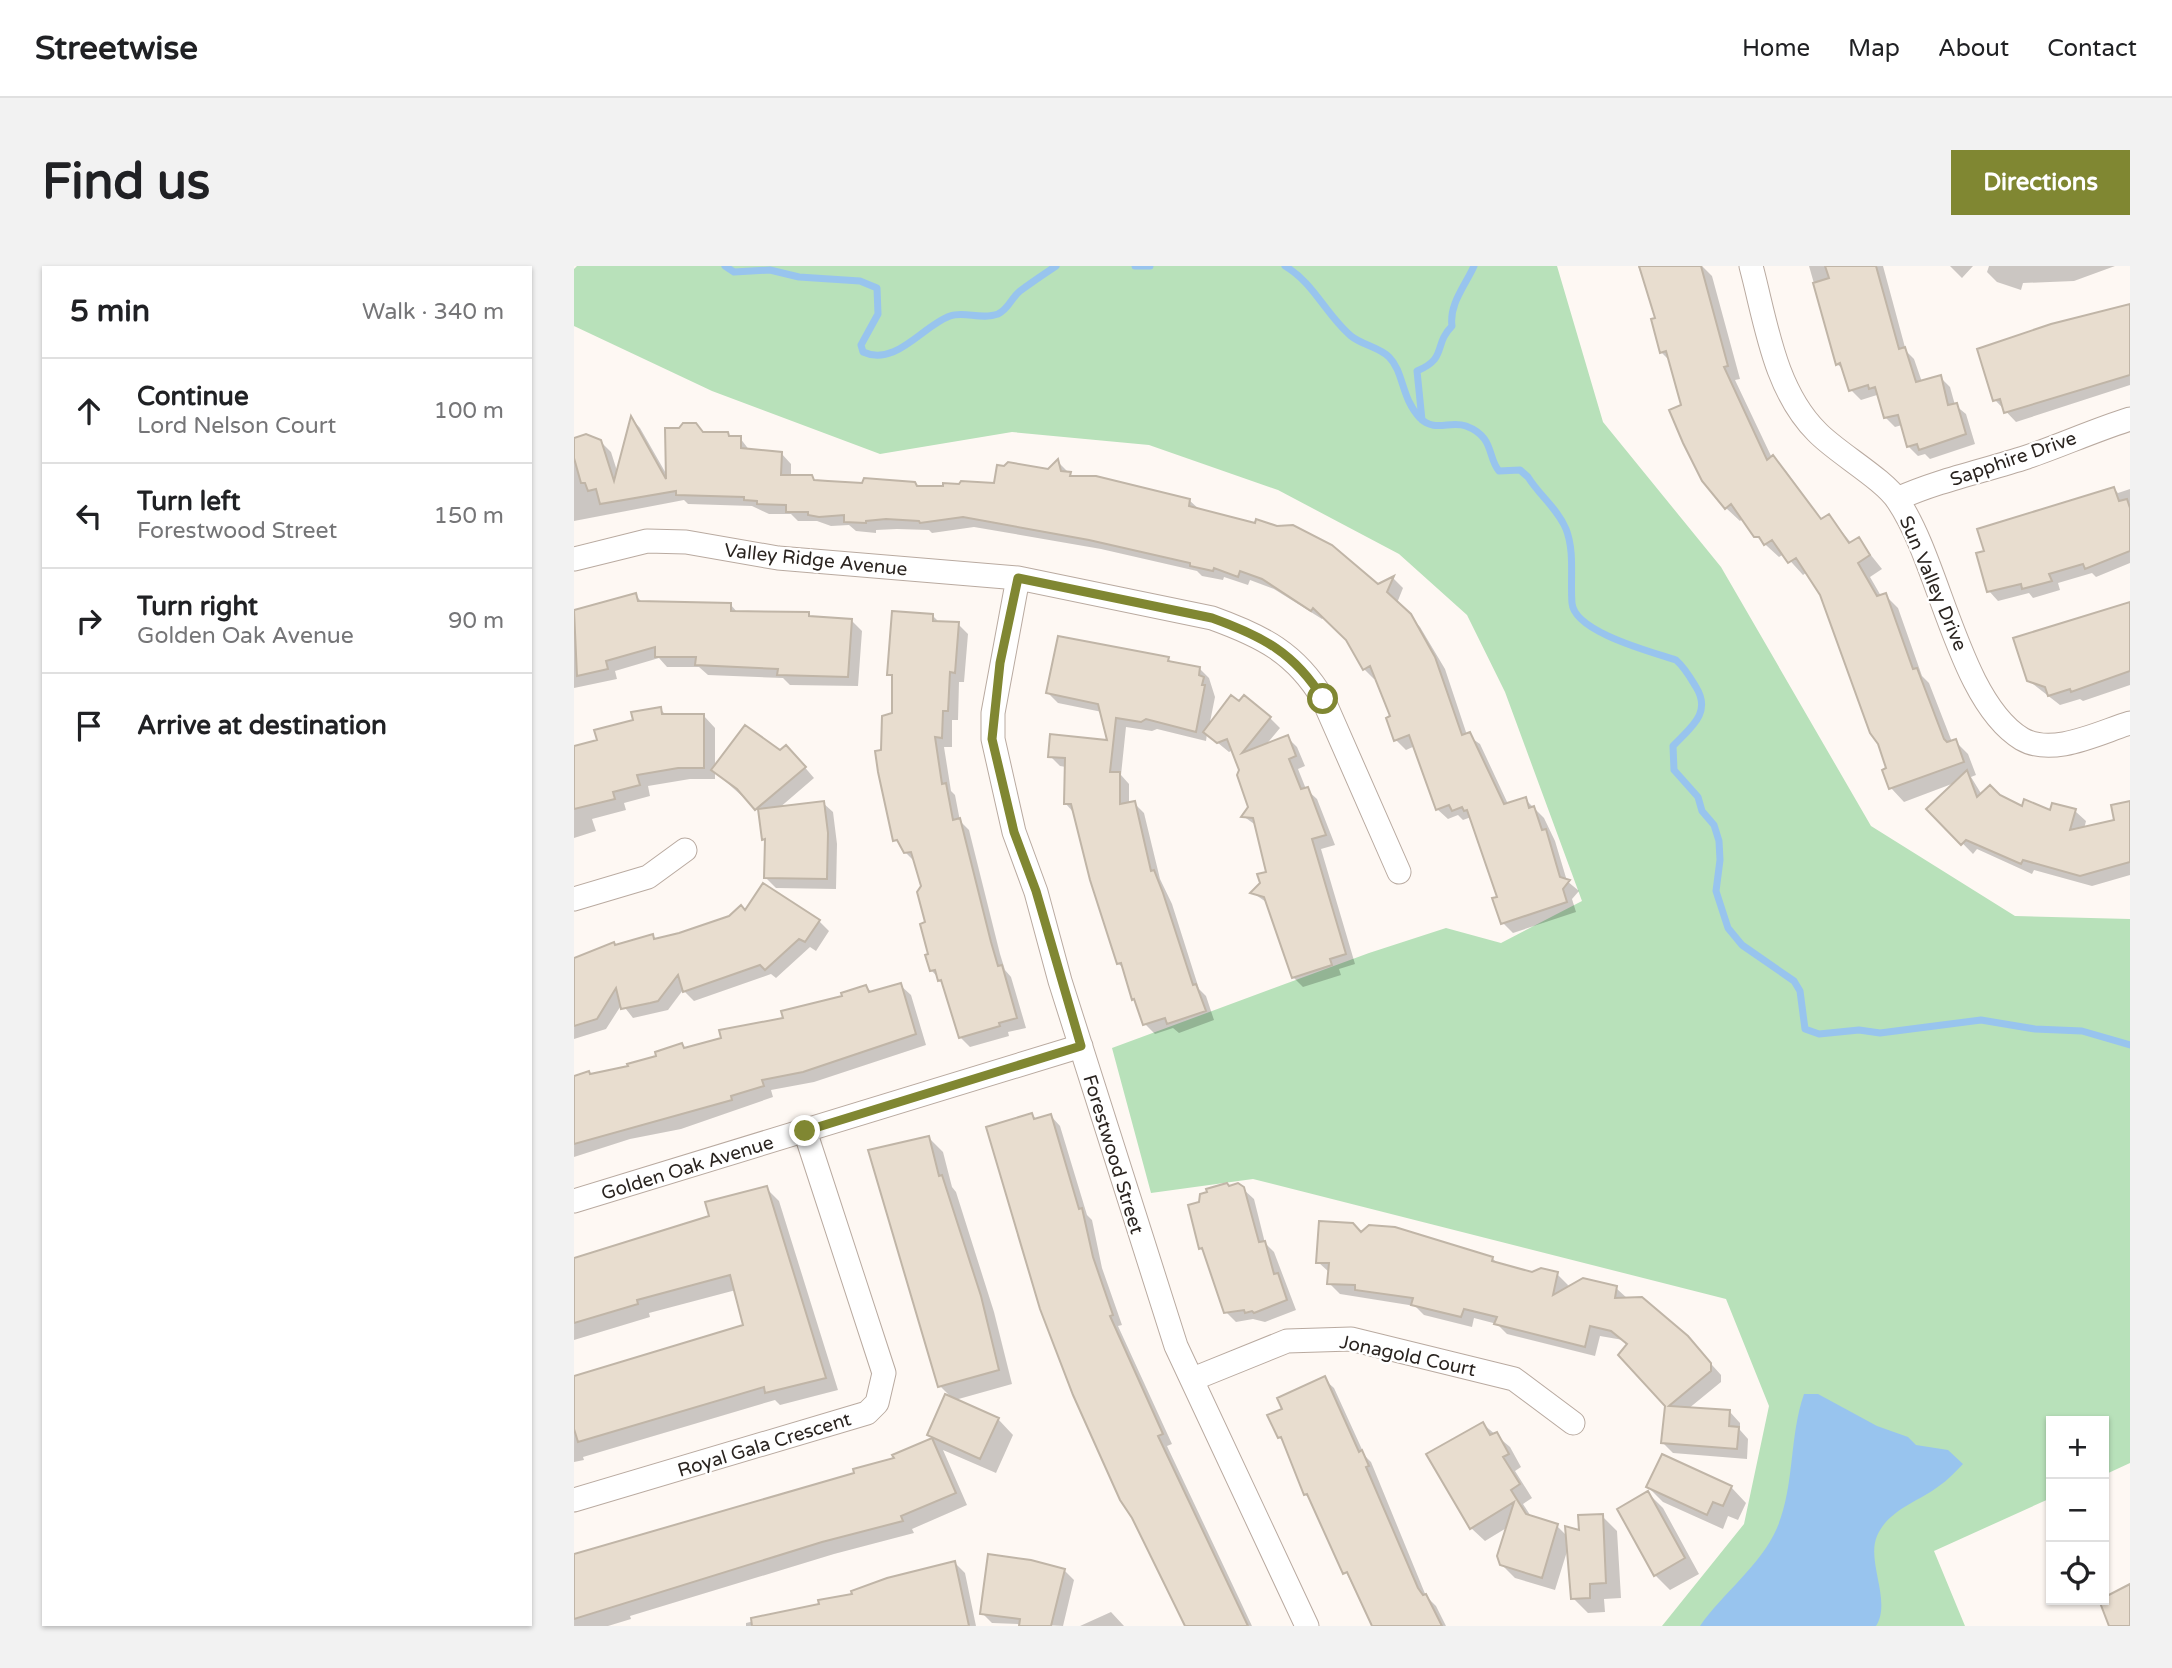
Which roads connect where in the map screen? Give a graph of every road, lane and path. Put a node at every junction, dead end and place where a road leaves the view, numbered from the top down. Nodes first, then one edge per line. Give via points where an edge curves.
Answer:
1 (1751, 266) edge
2 (2130, 419) edge
3 (1897, 499) junction
4 (574, 559) edge
5 (1018, 578) junction
6 (2130, 723) edge
7 (685, 850) dead end
8 (1399, 872) dead end
9 (574, 899) edge
10 (1081, 1046) junction
11 (805, 1131) junction
12 (574, 1201) edge
13 (1193, 1379) junction
14 (1573, 1423) dead end
15 (574, 1500) edge
16 (1307, 1626) edge

1 - 3 street, Sun Valley Drive via 1772,348 1790,395 1816,432
2 - 3 street, Sapphire Drive
3 - 6 street, Sun Valley Drive via 1934,577 1972,676 1996,714 2015,733 2023,740 2051,745
4 - 5 street, Valley Ridge Avenue via 647,541 686,542 778,558
5 - 8 street, Valley Ridge Avenue via 1212,618 1242,629 1288,656 1307,673 1323,699
5 - 10 street, Forestwood Street via 1000,663 992,739 1014,832
7 - 9 street via 648,877
10 - 11 street, Golden Oak Avenue
10 - 13 street, Forestwood Street via 1147,1263 1175,1346
11 - 12 street, Golden Oak Avenue
11 - 15 street, Royal Gala Crescent via 884,1374 877,1403 867,1413 811,1431
13 - 14 street, Jonagold Court via 1287,1340 1351,1339 1514,1379
13 - 16 street, Forestwood Street

